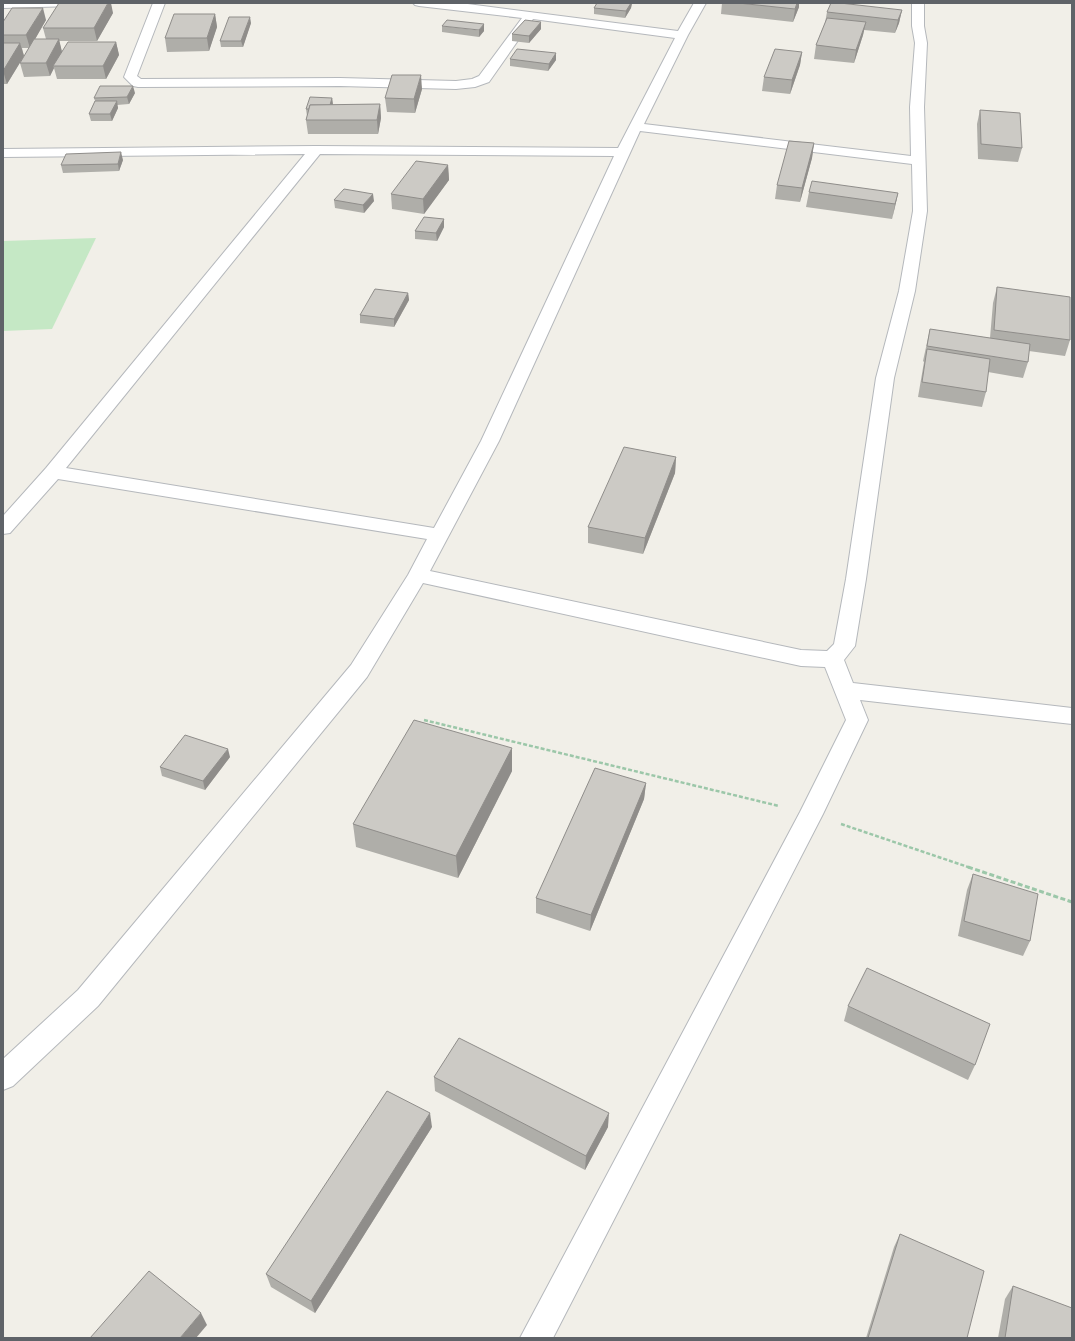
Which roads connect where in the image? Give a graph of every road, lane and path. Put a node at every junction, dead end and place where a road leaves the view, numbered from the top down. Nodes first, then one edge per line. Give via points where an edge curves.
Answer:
1 (75, 3) edge
2 (159, 3) edge
3 (419, 3) edge
4 (700, 3) edge
5 (918, 3) edge
6 (457, 4) edge
7 (3, 5) edge
8 (530, 16) junction
9 (682, 35) junction
10 (637, 127) junction
11 (316, 150) junction
12 (623, 152) junction
13 (3, 153) edge
14 (918, 161) junction
15 (53, 472) junction
16 (3, 528) edge
17 (440, 535) junction
18 (418, 575) junction
19 (833, 659) junction
20 (845, 690) junction
21 (1072, 716) edge
22 (424, 720) dead end
23 (811, 814) junction
24 (1072, 902) edge
25 (3, 1077) edge
26 (536, 1338) edge

1 - 7 street
2 - 8 street via 130,77 138,84 475,83 484,79
3 - 6 street
4 - 9 street
5 - 14 street via 921,43 917,107
6 - 8 street
8 - 9 street
9 - 10 street
10 - 12 street
10 - 14 street
11 - 12 street
11 - 13 street
11 - 15 street
12 - 17 street via 490,441
14 - 19 street via 920,211 908,291 885,378 844,646
15 - 16 street
15 - 17 street
17 - 18 street
18 - 19 street via 801,658
18 - 25 street via 359,671 88,998
19 - 20 street
20 - 21 street
20 - 23 street via 856,720
22 - 23 path
23 - 24 path
23 - 26 street

